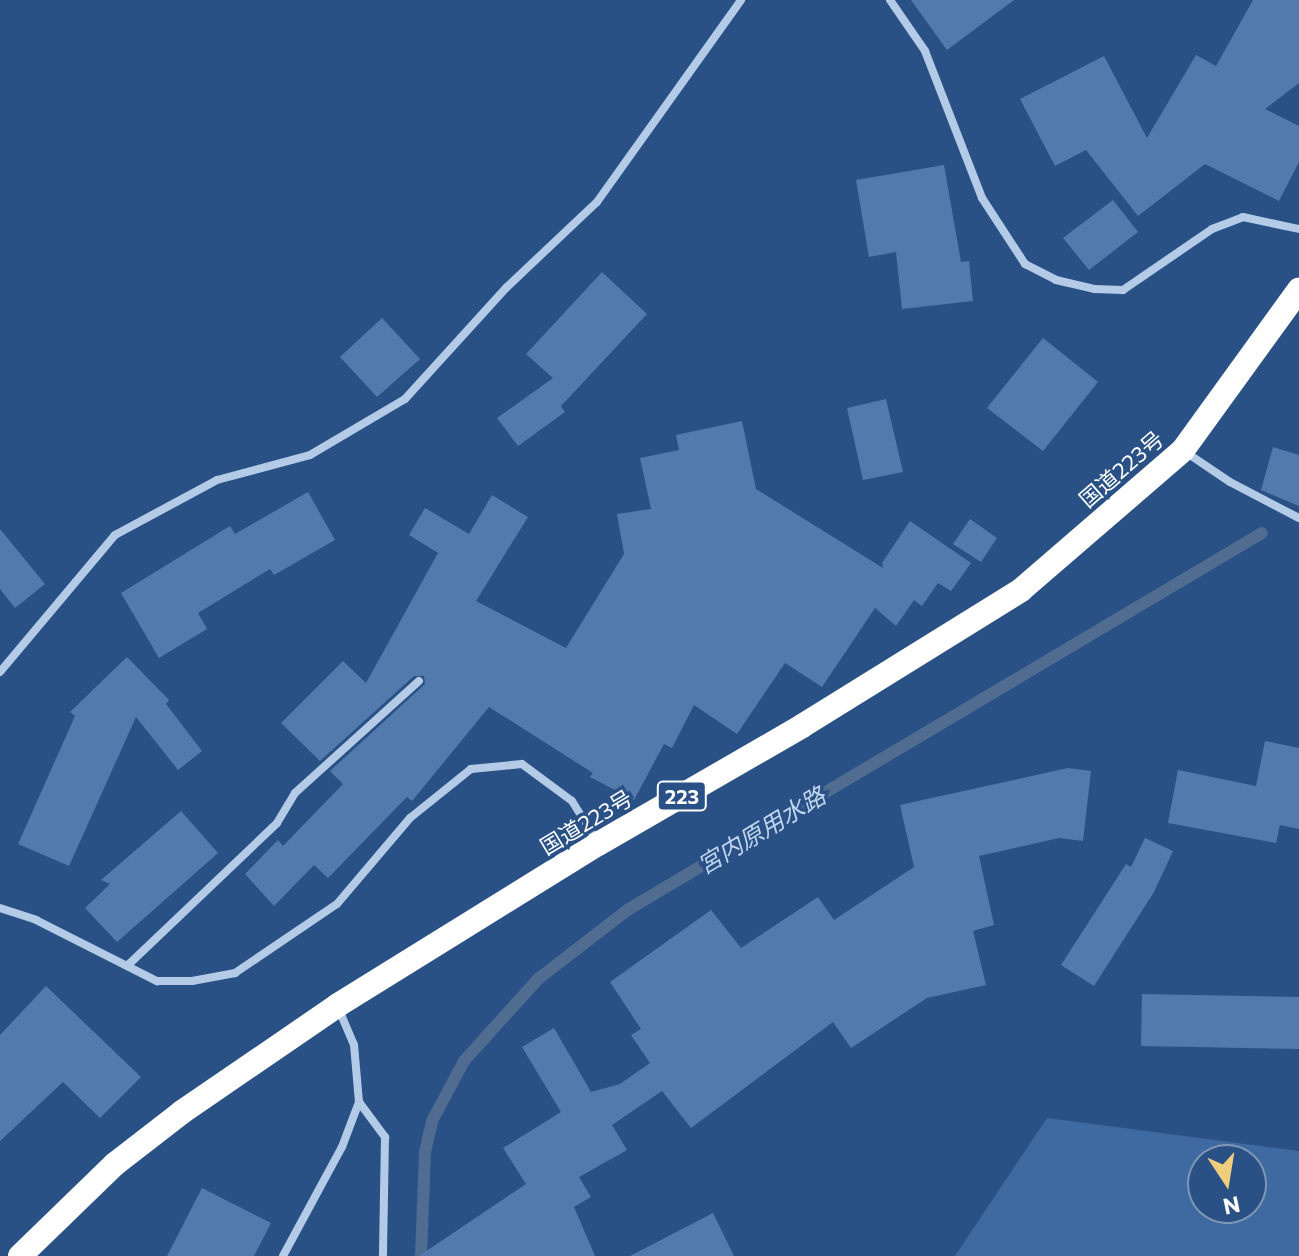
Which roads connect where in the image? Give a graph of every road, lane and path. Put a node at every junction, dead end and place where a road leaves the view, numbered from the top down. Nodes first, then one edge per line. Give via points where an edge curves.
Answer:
1 (741, 0) edge
2 (890, 0) edge
3 (1299, 229) edge
4 (1299, 290) edge
5 (1183, 450) junction
6 (1299, 518) edge
7 (0, 672) edge
8 (419, 681) dead end
9 (598, 844) junction
10 (0, 908) edge
11 (127, 966) junction
12 (338, 1005) junction
13 (359, 1102) junction
14 (20, 1256) edge
15 (283, 1256) edge
16 (383, 1256) edge

1 - 7 street via 597,202 507,287 405,399 310,455 217,480 115,535
2 - 3 street via 925,51 982,198 1025,264 1056,280 1123,290 1212,229 1243,217
4 - 5 highway, 国道223号 / 223
5 - 6 street
5 - 9 highway, 国道223号 / 223 via 1021,590
8 - 11 street via 295,793 277,823
9 - 11 street via 572,801 522,764 471,769 410,818 337,904 235,973 157,981
9 - 12 highway, 国道223号 / 223
10 - 11 street via 36,920
12 - 13 street via 354,1045
12 - 14 highway, 国道223号 / 223 via 115,1164
13 - 15 street via 342,1147
13 - 16 street via 385,1137

